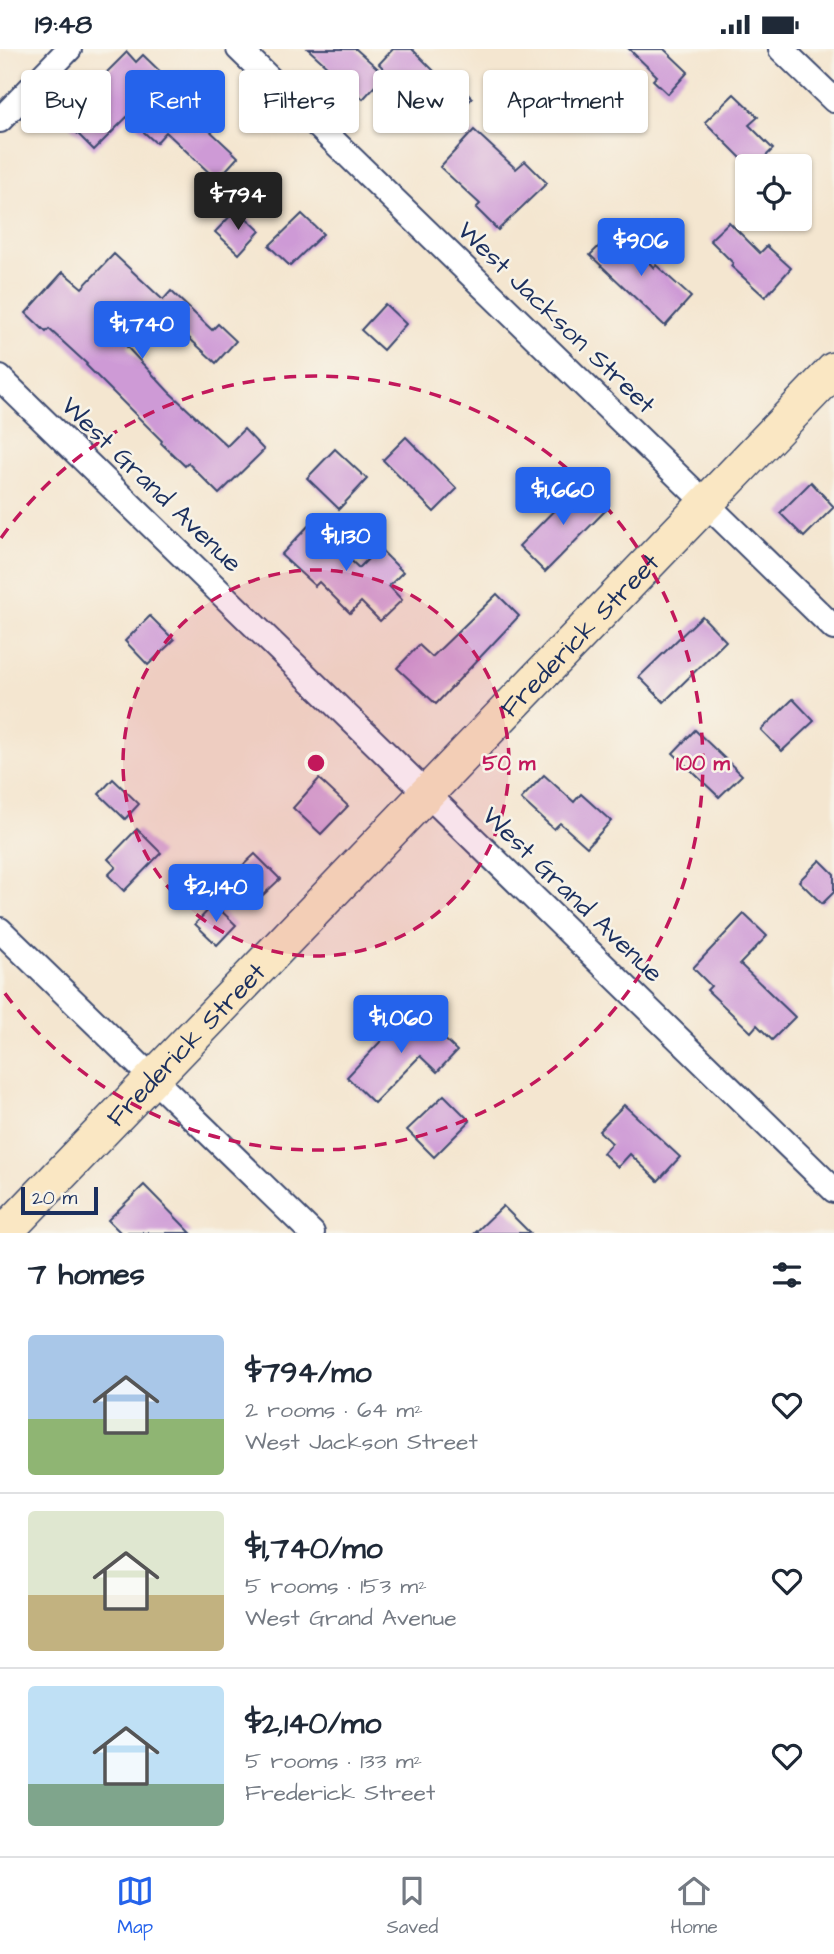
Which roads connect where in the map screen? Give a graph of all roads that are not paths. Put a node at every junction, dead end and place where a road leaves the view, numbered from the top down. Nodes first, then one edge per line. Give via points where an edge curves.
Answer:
1 (69, 49) edge
2 (239, 49) edge
3 (781, 49) edge
4 (834, 100) edge
5 (0, 121) edge
6 (834, 370) edge
7 (0, 377) edge
8 (706, 503) junction
9 (834, 628) edge
10 (427, 794) junction
11 (0, 930) edge
12 (154, 1079) junction
13 (834, 1190) edge
14 (4, 1233) edge
15 (312, 1233) edge

1 - 5 street
2 - 8 street, West Jackson Street
3 - 4 street
6 - 8 street, Frederick Street
7 - 10 street, West Grand Avenue
8 - 9 street, West Jackson Street
8 - 10 street, Frederick Street
10 - 12 street, Frederick Street
10 - 13 street, West Grand Avenue
11 - 12 street
12 - 14 street, Frederick Street
12 - 15 street

